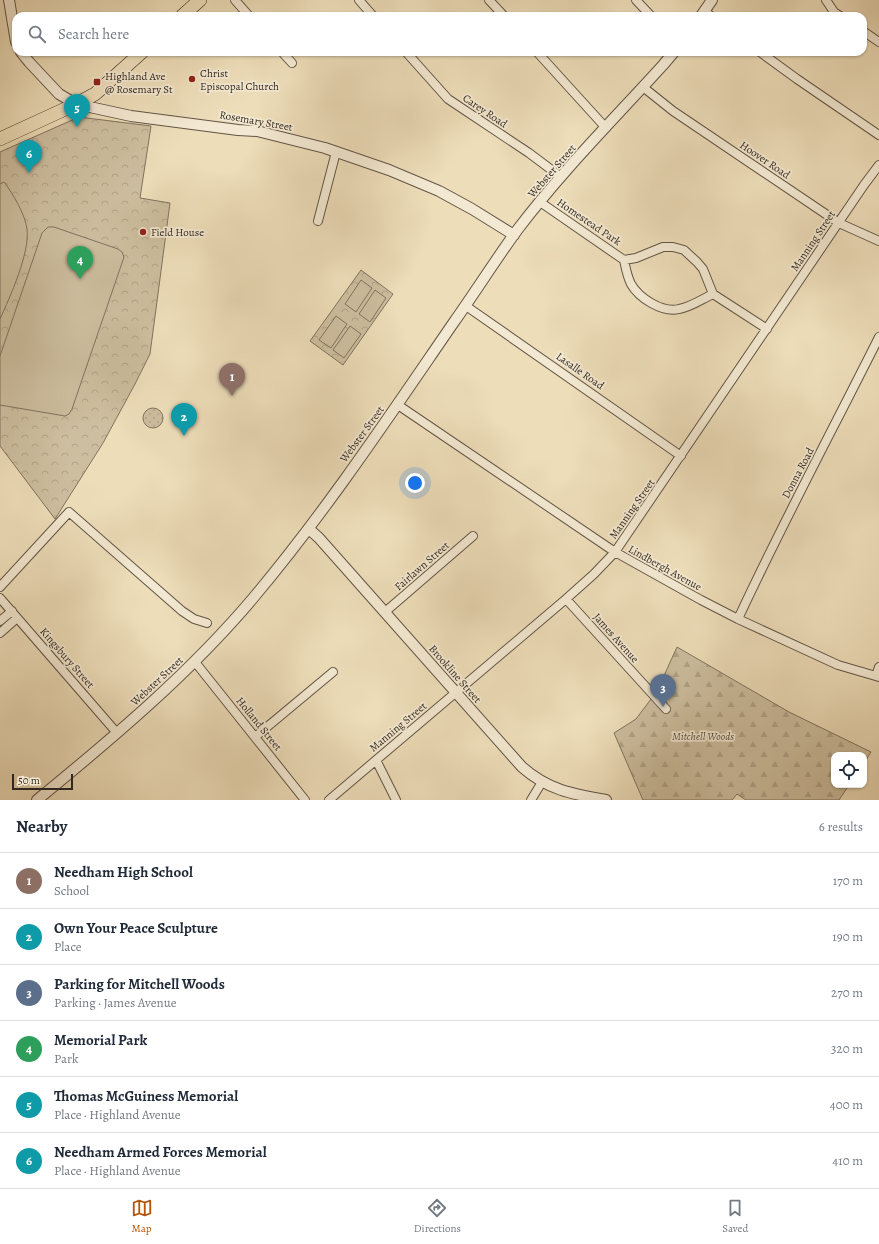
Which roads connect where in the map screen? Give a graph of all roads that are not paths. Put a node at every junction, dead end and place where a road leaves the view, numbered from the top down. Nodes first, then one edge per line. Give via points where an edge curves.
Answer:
1 (9, 0) edge
2 (200, 0) edge
3 (234, 0) edge
4 (359, 0) edge
5 (489, 0) edge
6 (636, 0) edge
7 (712, 0) edge
8 (826, 0) edge
9 (186, 12) edge
10 (245, 12) edge
11 (370, 12) edge
12 (500, 12) edge
13 (647, 12) edge
14 (707, 12) edge
15 (834, 12) edge
16 (12, 18) edge
17 (867, 34) edge
18 (879, 42) edge
19 (24, 56) edge
20 (138, 56) edge
21 (286, 56) edge
22 (410, 56) edge
23 (541, 56) edge
24 (671, 56) edge
25 (765, 56) edge
26 (292, 63) dead end
27 (643, 88) junction
28 (76, 104) junction
29 (606, 128) junction
30 (879, 135) edge
31 (0, 139) edge
32 (336, 152) junction
33 (879, 165) edge
34 (561, 177) junction
35 (540, 202) junction
36 (318, 221) dead end
37 (838, 224) junction
38 (514, 235) junction
39 (879, 240) edge
40 (624, 260) junction
41 (713, 294) junction
42 (466, 306) junction
43 (767, 329) junction
44 (879, 337) edge
45 (398, 405) junction
46 (681, 456) junction
47 (308, 529) junction
48 (473, 536) dead end
49 (615, 552) junction
50 (0, 586) edge
51 (0, 598) edge
52 (566, 599) junction
53 (385, 612) junction
54 (15, 614) junction
55 (738, 619) junction
56 (0, 621) edge
57 (207, 622) dead end
58 (0, 633) edge
59 (195, 662) junction
60 (879, 667) edge
61 (333, 672) dead end
62 (878, 677) edge
63 (456, 693) junction
64 (666, 709) dead end
65 (117, 733) junction
66 (255, 737) junction
67 (376, 760) junction
68 (542, 782) junction
69 (37, 800) edge
70 (305, 800) edge
71 (329, 800) edge
72 (396, 800) edge
73 (531, 800) edge
74 (606, 800) edge

1 - 16 street
2 - 9 main road
3 - 10 street
4 - 11 street
5 - 12 street
6 - 13 street
7 - 14 street
8 - 15 street
17 - 18 street
19 - 28 street, Rosemary Street via 59,94
20 - 28 main road via 100,90
21 - 26 street
22 - 34 street, Carey Road via 448,99
23 - 29 street
24 - 27 street, Webster Street
25 - 30 street
27 - 29 street, Webster Street
27 - 37 street, Hoover Road
28 - 31 main road
28 - 32 street, Rosemary Street via 131,116 257,131
29 - 34 street, Webster Street
32 - 36 street
32 - 38 street, Rosemary Street via 439,191
33 - 37 street, Manning Street
34 - 35 street, Webster Street
35 - 38 street, Webster Street
35 - 40 street, Homestead Park
37 - 39 street, Hoover Road
37 - 43 street, Manning Street
38 - 42 street, Webster Street
40 - 41 street, Homestead Park via 668,246 678,248 688,253 703,269
40 - 41 street, Homestead Park via 626,272 634,288 661,307 679,310
41 - 43 street
42 - 45 street, Webster Street
42 - 46 street, Lasalle Road
43 - 46 street, Manning Street
44 - 55 street, Donna Road
45 - 47 street, Webster Street
45 - 49 street, Lindbergh Avenue
46 - 49 street, Manning Street
47 - 53 street, Brookline Street
47 - 59 street, Webster Street via 253,598
48 - 53 street, Fairlawn Street
49 - 52 street, Manning Street
49 - 55 street, Lindbergh Avenue
50 - 57 street via 69,512 182,611 194,619
51 - 54 street, Kingsbury Street
52 - 63 street, Manning Street
52 - 64 street, James Avenue
53 - 63 street, Brookline Street
54 - 56 street
54 - 58 street
54 - 65 street, Kingsbury Street
55 - 62 street, Lindbergh Avenue via 838,665
59 - 65 street, Webster Street
59 - 66 street, Holland Street
60 - 62 street
61 - 66 street
63 - 67 street, Manning Street
63 - 68 street, Brookline Street via 514,758
65 - 69 street, Webster Street
66 - 70 street, Holland Street
67 - 71 street, Manning Street
67 - 72 street
68 - 73 street
68 - 74 street, Brookline Street via 555,789

